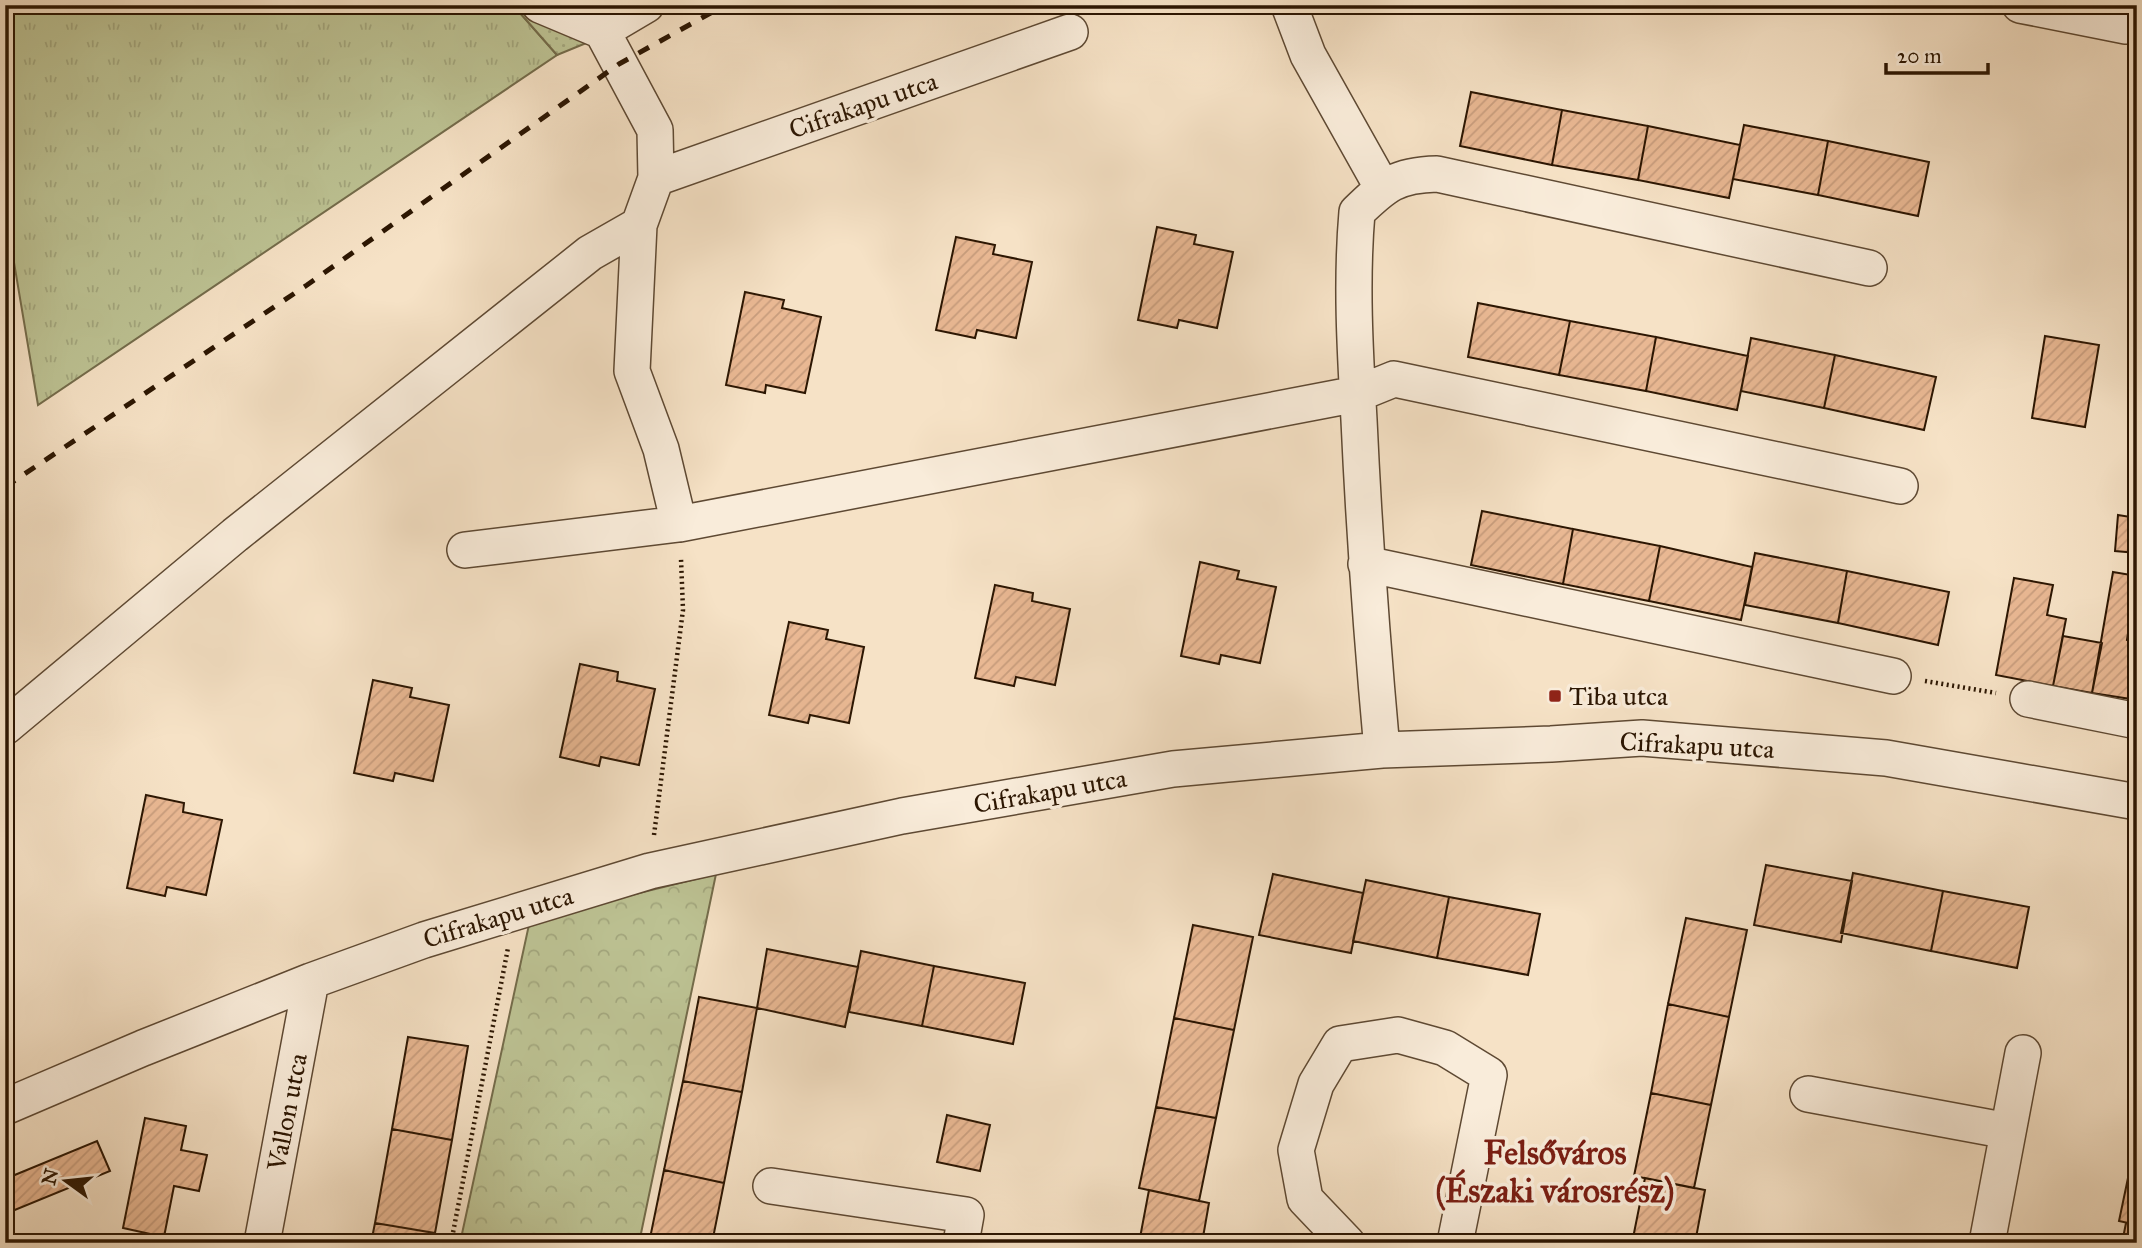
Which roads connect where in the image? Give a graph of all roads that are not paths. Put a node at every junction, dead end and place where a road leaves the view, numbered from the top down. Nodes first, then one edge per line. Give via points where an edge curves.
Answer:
1 (540, 5) edge
2 (646, 5) edge
3 (1289, 5) edge
4 (2020, 5) edge
5 (2126, 26) dead end
6 (602, 31) junction
7 (1070, 32) dead end
8 (656, 178) junction
9 (1382, 187) junction
10 (639, 225) junction
11 (1869, 268) dead end
12 (1357, 394) junction
13 (1900, 486) dead end
14 (679, 524) junction
15 (465, 550) dead end
16 (1366, 564) junction
17 (1893, 676) road end
18 (2028, 699) road end
19 (2137, 721) edge
20 (5, 727) edge
21 (1382, 750) junction
22 (2137, 802) edge
23 (311, 981) junction
24 (2023, 1053) dead end
25 (1808, 1094) dead end
26 (5, 1107) edge
27 (2008, 1131) junction
28 (771, 1186) dead end
29 (262, 1243) edge
30 (961, 1243) edge
31 (1347, 1243) edge
32 (1455, 1243) edge
33 (1987, 1243) edge

1 - 6 street
2 - 6 street
3 - 9 street via 1308,55
4 - 5 street
6 - 8 street via 655,130
7 - 8 street, Cifrakapu utca
8 - 10 street
9 - 11 street via 1410,174 1437,174
9 - 12 street via 1357,212 1353,254
10 - 14 street via 632,371 661,449
10 - 20 street via 590,253 234,535
12 - 13 street via 1394,379
12 - 14 street
12 - 16 street
14 - 15 street
16 - 17 street
16 - 21 street
18 - 19 street
21 - 22 street, Cifrakapu utca via 1642,738 1886,758
21 - 23 street, Cifrakapu utca via 1173,769 902,816 650,871 516,910
23 - 26 street, Cifrakapu utca
23 - 29 street, Vallon utca
24 - 27 street
25 - 27 street
27 - 33 street
28 - 30 street via 966,1216
31 - 32 street via 1305,1199 1296,1150 1316,1084 1340,1044 1398,1035 1445,1048 1489,1075

